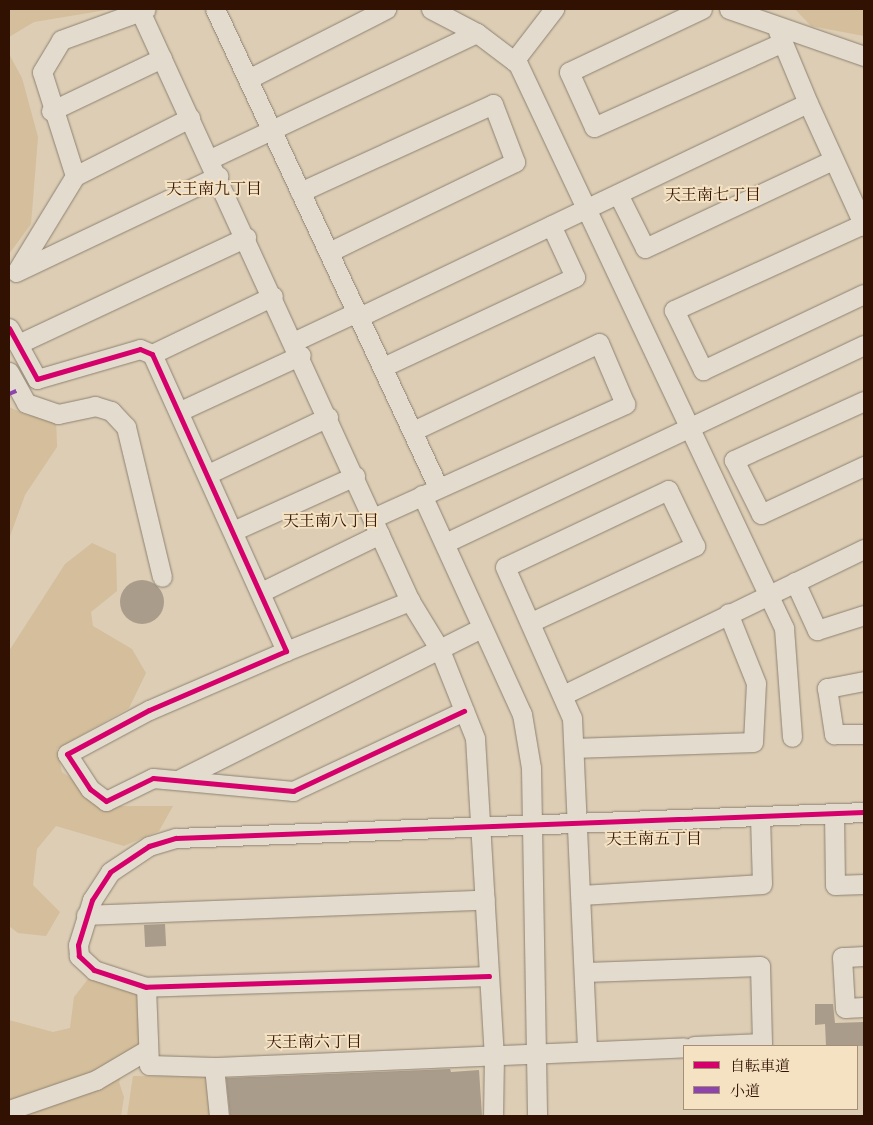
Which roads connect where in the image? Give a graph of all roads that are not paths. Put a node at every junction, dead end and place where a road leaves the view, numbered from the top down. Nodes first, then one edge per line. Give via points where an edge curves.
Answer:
1 (386, 9) edge
2 (431, 9) edge
3 (554, 9) edge
4 (702, 9) edge
5 (729, 9) edge
6 (143, 10) edge
7 (221, 11) edge
8 (775, 23) junction
9 (477, 33) junction
10 (783, 42) junction
11 (864, 56) edge
12 (162, 58) junction
13 (514, 60) junction
14 (248, 79) junction
15 (808, 104) junction
16 (51, 111) junction
17 (190, 118) junction
18 (271, 132) junction
19 (210, 159) junction
20 (833, 160) junction
21 (75, 176) junction
22 (218, 176) junction
23 (300, 192) junction
24 (618, 194) junction
25 (585, 209) junction
26 (864, 225) edge
27 (551, 226) junction
28 (246, 236) junction
29 (329, 252) junction
30 (13, 274) edge
31 (864, 294) edge
32 (274, 296) junction
33 (358, 315) junction
34 (13, 344) edge
35 (864, 345) edge
36 (298, 348) junction
37 (152, 354) junction
38 (384, 368) junction
39 (9, 372) edge
40 (864, 401) edge
41 (180, 411) junction
42 (328, 417) junction
43 (688, 428) junction
44 (413, 432) junction
45 (864, 466) edge
46 (208, 474) junction
47 (354, 476) junction
48 (430, 491) junction
49 (376, 526) junction
50 (234, 531) junction
51 (445, 543) junction
52 (864, 549) edge
53 (162, 576) dead end
54 (795, 582) junction
55 (261, 592) junction
56 (769, 595) junction
57 (410, 601) junction
58 (728, 613) junction
59 (864, 615) edge
60 (531, 622) junction
61 (481, 628) junction
62 (440, 650) junction
63 (286, 651) junction
64 (864, 681) edge
65 (565, 694) junction
66 (464, 711) junction
67 (864, 734) edge
68 (792, 737) dead end
69 (574, 748) junction
70 (179, 780) junction
71 (864, 812) edge
72 (834, 814) junction
73 (760, 816) junction
74 (579, 820) junction
75 (482, 825) junction
76 (532, 825) junction
77 (864, 884) edge
78 (582, 895) junction
79 (485, 900) junction
80 (86, 915) junction
81 (864, 956) edge
82 (584, 972) junction
83 (489, 976) junction
84 (146, 987) junction
85 (864, 1007) edge
86 (717, 1045) edge
87 (683, 1047) edge
88 (147, 1050) junction
89 (588, 1050) junction
90 (537, 1054) junction
91 (494, 1055) junction
92 (214, 1066) junction
93 (9, 1110) edge
94 (220, 1116) edge
95 (493, 1116) edge
96 (537, 1116) edge

1 - 14 street
2 - 9 street
3 - 13 street
4 - 10 street via 569,72 594,127
5 - 8 street
6 - 12 street
6 - 16 street via 62,40 42,72
7 - 14 street
8 - 10 street
8 - 11 street
9 - 13 street
9 - 18 street
10 - 15 street
12 - 16 street
12 - 17 street
13 - 25 street
14 - 18 street
15 - 20 street
15 - 24 street
16 - 21 street
17 - 19 street
17 - 21 street
18 - 19 street
18 - 23 street
19 - 22 street
20 - 24 street via 645,248
20 - 26 street
21 - 30 street
22 - 28 street
22 - 30 street
23 - 29 street
23 - 29 street via 493,104 516,162
24 - 25 street
25 - 27 street
25 - 43 street
26 - 31 street via 674,310 703,370
27 - 33 street
27 - 38 street via 575,277
28 - 32 street
28 - 34 street
29 - 33 street
32 - 36 street
32 - 37 street
33 - 36 street
33 - 38 street
34 - 37 street via 36,379 140,349
35 - 43 street
36 - 41 street
36 - 42 street
37 - 41 street
38 - 44 street
39 - 53 street via 26,403 58,414 95,406 111,412 126,427
40 - 45 street via 734,460 761,514
41 - 46 street
42 - 46 street
42 - 47 street
43 - 51 street
43 - 56 street
44 - 48 street
44 - 48 street via 598,343 625,404
46 - 50 street
47 - 49 street
47 - 50 street
48 - 49 street
48 - 51 street
49 - 55 street
49 - 57 street
50 - 55 street
51 - 61 street
52 - 54 street
54 - 56 street
54 - 59 street via 816,630
55 - 63 street
56 - 58 street
56 - 68 street via 789,645
57 - 62 street
57 - 63 street
58 - 65 street
58 - 69 street via 756,683 753,742
60 - 60 street via 695,546 668,490 505,568
60 - 65 street
61 - 62 street
61 - 76 street via 522,714 531,768
62 - 66 street
62 - 70 street
63 - 70 street via 149,710 67,754 90,789 106,800 153,778
64 - 67 street via 828,688 834,734
65 - 69 street
66 - 70 street via 293,791
66 - 75 street via 475,738
69 - 74 street
71 - 72 street
72 - 73 street
72 - 77 street via 835,885
73 - 74 street
73 - 78 street via 762,884
74 - 76 street
74 - 78 street
75 - 76 street
75 - 79 street
75 - 80 street via 176,838 149,846 124,860 110,872
76 - 90 street
78 - 82 street
79 - 80 street
79 - 83 street
80 - 84 street via 79,956 94,970
81 - 85 street via 842,957 845,1008
82 - 86 street via 760,966 762,1043
82 - 89 street
83 - 84 street
83 - 91 street
84 - 88 street
87 - 89 street
88 - 92 street via 149,1065
88 - 93 street via 96,1080
89 - 90 street
90 - 91 street
90 - 96 street
91 - 92 street
91 - 95 street
92 - 94 street

